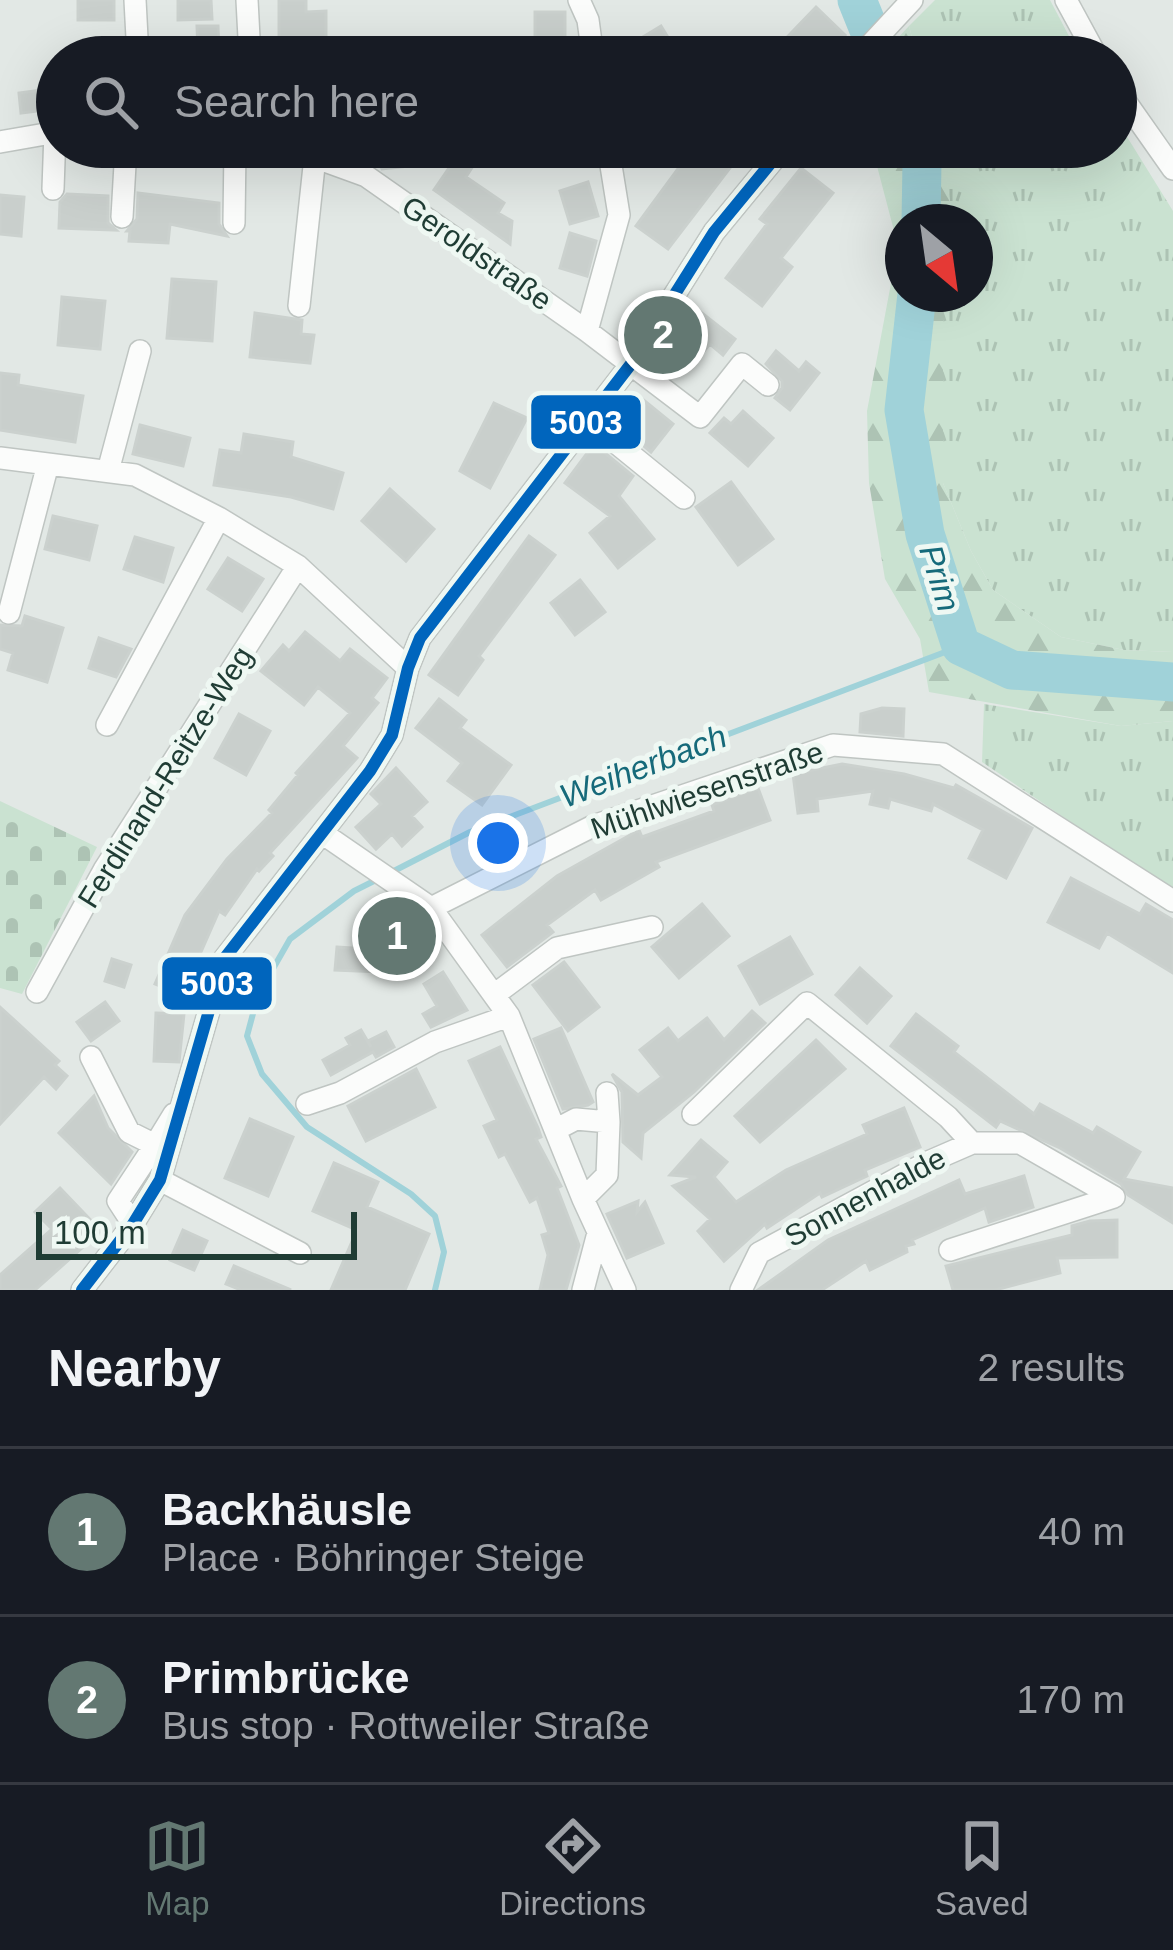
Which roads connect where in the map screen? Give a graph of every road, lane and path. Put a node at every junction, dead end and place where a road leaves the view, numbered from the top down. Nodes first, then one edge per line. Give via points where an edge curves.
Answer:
1 (135, 0) edge
2 (247, 0) edge
3 (579, 0) edge
4 (1066, 0) edge
5 (907, 5) edge
6 (137, 36) edge
7 (249, 36) edge
8 (590, 36) edge
9 (878, 36) edge
10 (1086, 36) edge
11 (1137, 118) edge
12 (36, 136) edge
13 (0, 142) edge
14 (54, 168) edge
15 (124, 168) edge
16 (235, 168) edge
17 (313, 168) edge
18 (343, 168) edge
19 (611, 168) edge
20 (767, 168) edge
21 (1173, 170) edge
22 (53, 189) dead end
23 (122, 217) dead end
24 (234, 223) dead end
25 (298, 306) dead end
26 (587, 331) junction
27 (140, 351) dead end
28 (631, 364) junction
29 (768, 386) dead end
30 (588, 420) junction
31 (0, 458) edge
32 (48, 464) junction
33 (108, 471) junction
34 (684, 498) dead end
35 (219, 518) junction
36 (298, 566) junction
37 (9, 613) dead end
38 (408, 668) junction
39 (107, 725) dead end
40 (322, 833) junction
41 (1173, 902) edge
42 (431, 908) junction
43 (652, 927) dead end
44 (37, 992) dead end
45 (494, 995) junction
46 (509, 1016) junction
47 (91, 1057) dead end
48 (608, 1093) dead end
49 (182, 1100) junction
50 (307, 1104) dead end
51 (693, 1114) dead end
52 (609, 1122) junction
53 (555, 1130) junction
54 (972, 1143) junction
55 (155, 1145) junction
56 (160, 1180) junction
57 (584, 1199) junction
58 (133, 1224) junction
59 (598, 1234) junction
60 (950, 1250) dead end
61 (300, 1253) dead end
62 (82, 1290) edge
63 (583, 1290) edge
64 (625, 1290) edge
65 (740, 1290) edge

1 - 6 street
2 - 7 street
3 - 8 street
4 - 10 street
5 - 9 street
11 - 21 street
12 - 13 street
14 - 22 street
15 - 23 street
16 - 24 street
17 - 25 street
18 - 26 street, Geroldstraße via 366,176
19 - 26 street via 619,215
20 - 28 street via 714,232
26 - 28 street, Geroldstraße
27 - 33 street
28 - 29 street, Geroldstraße via 706,423 742,364
28 - 30 street
30 - 34 street
30 - 38 street via 421,638
31 - 32 street
32 - 33 street
32 - 37 street
33 - 35 street via 135,475
35 - 36 street
35 - 39 street
36 - 38 street
36 - 44 street, Ferdinand-Reitze-Weg via 104,870
38 - 40 street via 392,735
40 - 42 street
40 - 49 street via 224,959
41 - 42 street, Mühlwiesenstraße via 943,754 833,745 593,826
42 - 45 street
43 - 45 street via 557,948
45 - 46 street
46 - 50 street
46 - 53 street
47 - 55 street via 129,1132
48 - 52 street
49 - 55 street
49 - 56 street
51 - 54 street via 808,1003
52 - 53 street via 576,1119
52 - 57 street via 608,1174
53 - 57 street
54 - 60 street, Sonnenhalde via 1020,1143 1114,1197
54 - 65 street, Sonnenhalde via 759,1253
55 - 58 street via 118,1201
56 - 58 street
56 - 61 street
57 - 59 street
58 - 62 street
59 - 63 street
59 - 64 street

